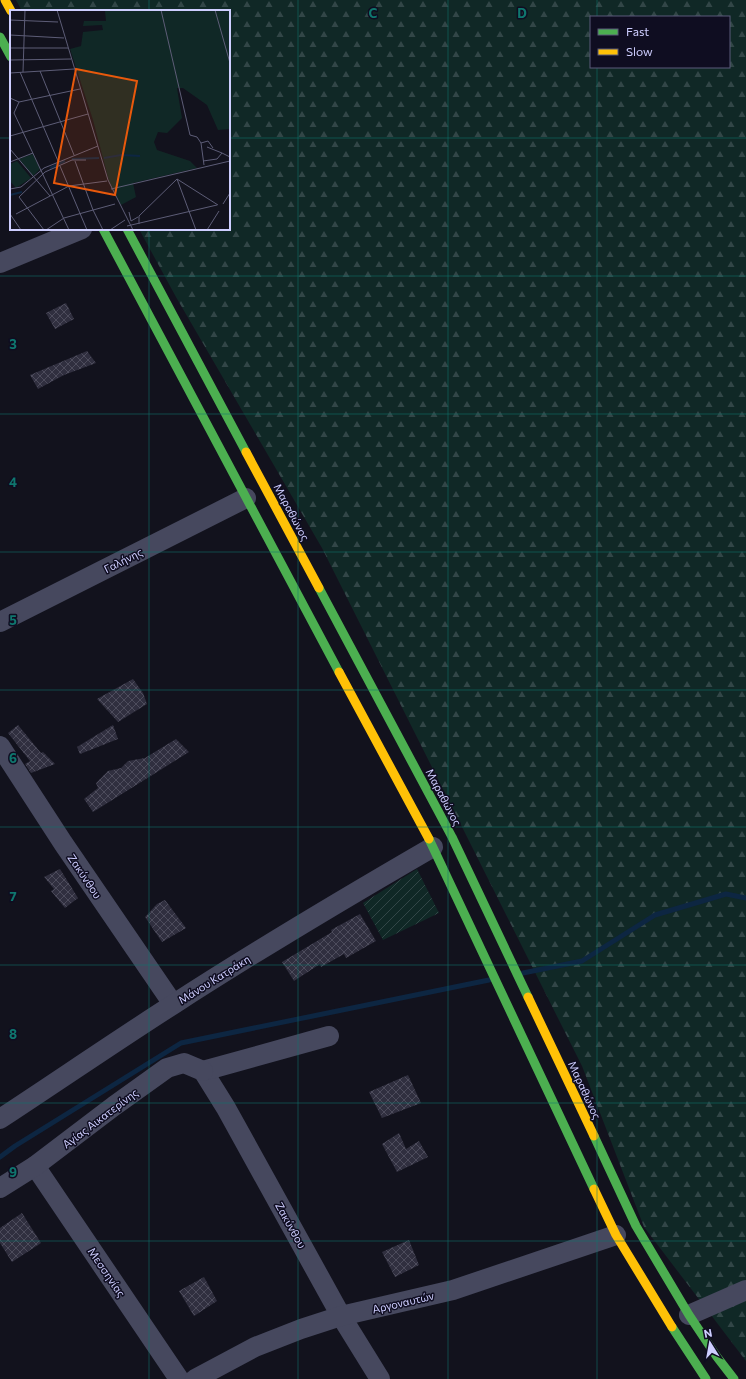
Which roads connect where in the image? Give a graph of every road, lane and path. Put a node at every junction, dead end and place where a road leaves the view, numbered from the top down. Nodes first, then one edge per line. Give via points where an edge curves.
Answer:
1 (5, 0) edge
2 (10, 10) edge
3 (0, 37) edge
4 (10, 55) edge
5 (80, 230) edge
6 (104, 230) edge
7 (128, 230) edge
8 (0, 263) edge
9 (246, 498) junction
10 (0, 622) edge
11 (0, 746) edge
12 (433, 847) junction
13 (173, 1004) junction
14 (329, 1036) dead end
15 (203, 1071) junction
16 (0, 1119) edge
17 (35, 1166) junction
18 (0, 1188) edge
19 (616, 1235) junction
20 (746, 1290) edge
21 (689, 1314) junction
22 (341, 1316) junction
23 (179, 1379) edge
24 (195, 1379) edge
25 (380, 1379) edge
26 (706, 1379) edge
27 (734, 1379) edge

1 - 2 main road
3 - 4 main road
5 - 8 street
6 - 9 main road
7 - 21 main road, Μαραθώνος via 452,837 636,1226
9 - 10 street, Γαλήνης
9 - 12 main road
11 - 13 street, Ζακύνθου
12 - 13 street, Μάνου Κατράκη
12 - 19 main road
13 - 16 street, Μάνου Κατράκη
14 - 15 street
15 - 17 street, Αγίας Αικατερίνης via 184,1063 167,1068
15 - 22 street, Ζακύνθου
17 - 18 street, Αγίας Αικατερίνης
17 - 23 street, Μεσσηνίας
19 - 22 street, Αργοναυτών via 453,1290
19 - 26 main road
20 - 21 street
21 - 27 main road, Μαραθώνος
22 - 24 street, Αργοναυτών via 255,1347
22 - 25 street, Ζακύνθου

